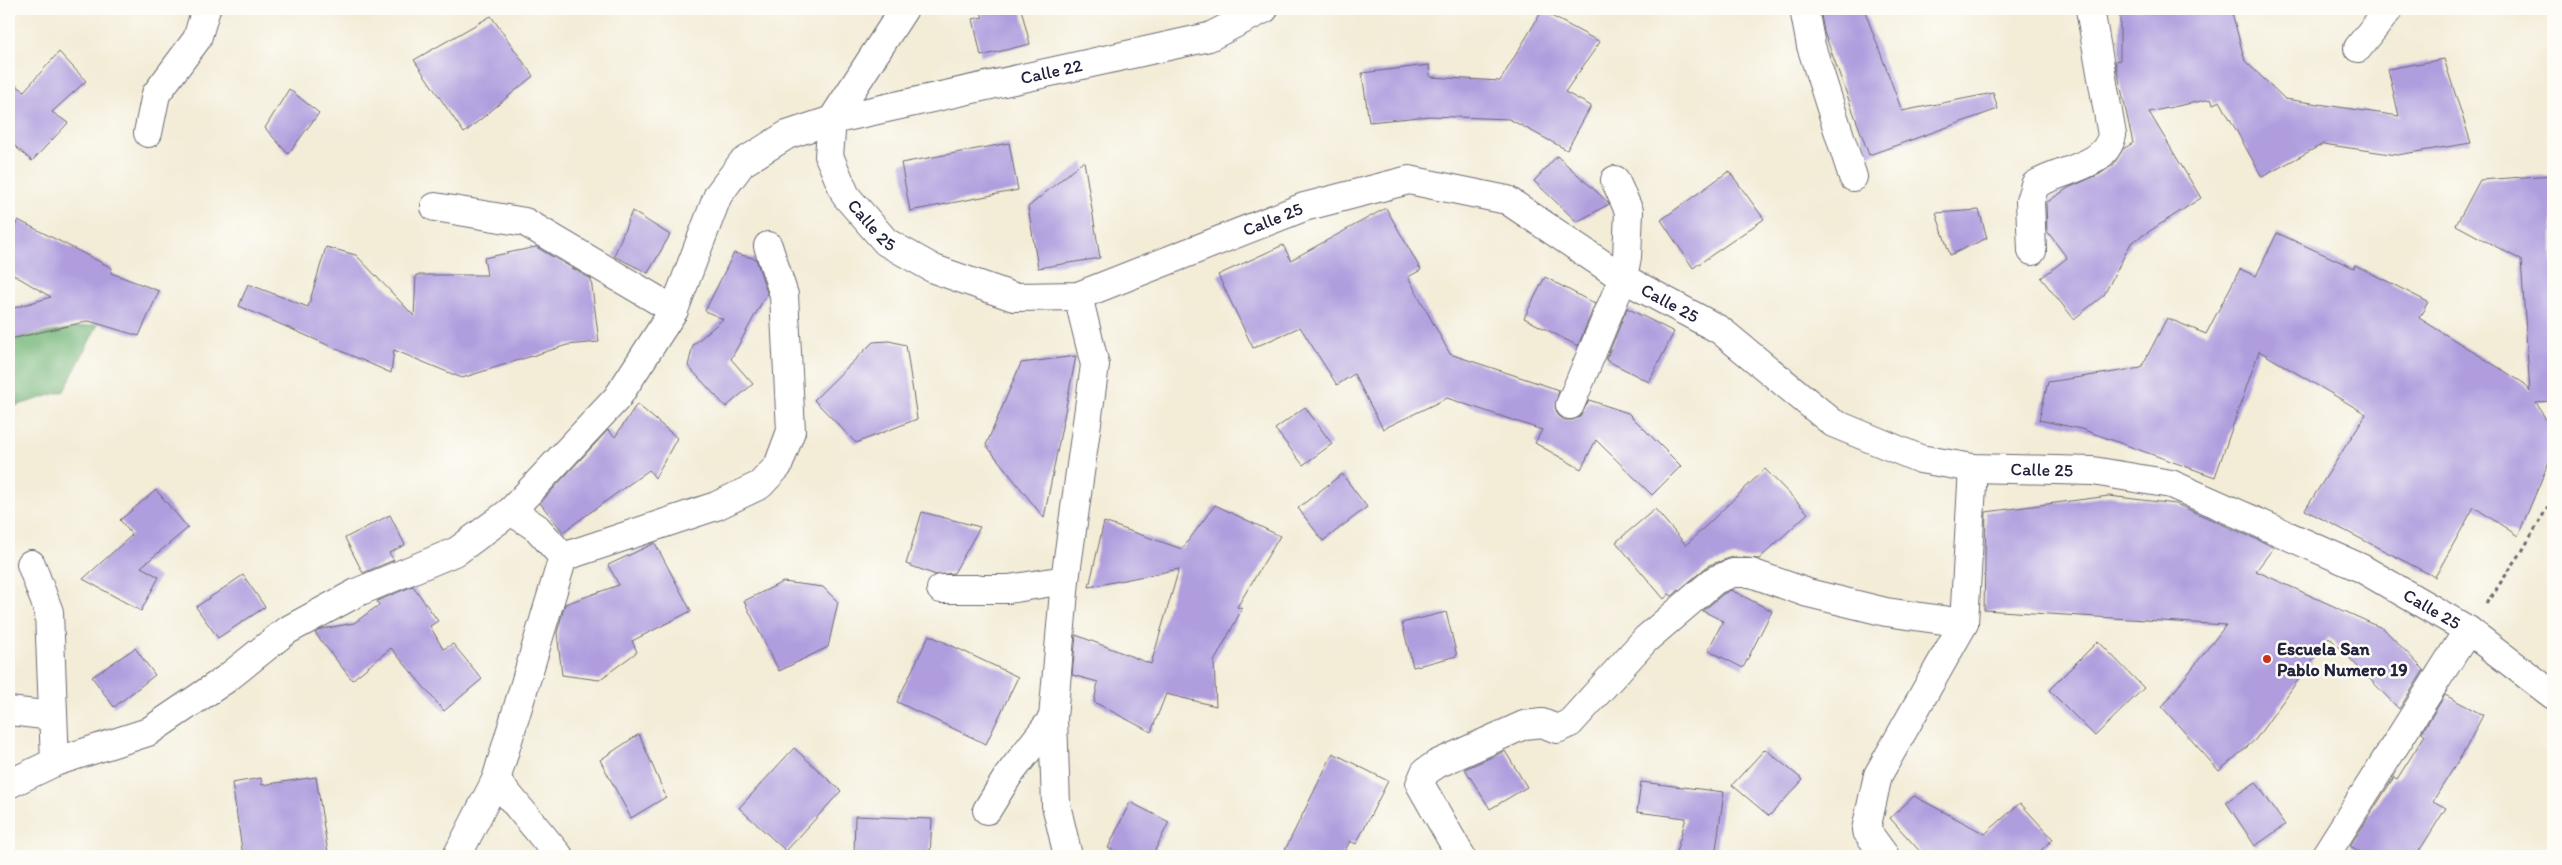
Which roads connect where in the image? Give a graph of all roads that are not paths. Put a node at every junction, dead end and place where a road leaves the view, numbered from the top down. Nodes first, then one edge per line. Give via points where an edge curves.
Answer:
1 (206, 9) edge
2 (904, 9) edge
3 (1264, 9) edge
4 (1804, 9) edge
5 (2090, 9) edge
6 (2389, 9) edge
7 (2358, 48) dead end
8 (832, 120) junction
9 (148, 133) dead end
10 (1853, 177) dead end
11 (1615, 180) dead end
12 (435, 207) dead end
13 (768, 246) dead end
14 (2032, 251) dead end
15 (1623, 278) junction
16 (1078, 296) junction
17 (674, 310) junction
18 (1570, 405) dead end
19 (1973, 468) junction
20 (511, 511) junction
21 (563, 557) junction
22 (31, 564) dead end
23 (1065, 580) junction
24 (941, 588) dead end
25 (1964, 623) junction
26 (2468, 630) junction
27 (2553, 695) edge
28 (9, 712) edge
29 (53, 716) junction
30 (1053, 718) junction
31 (55, 762) junction
32 (496, 780) junction
33 (9, 784) edge
34 (987, 810) dead end
35 (457, 856) edge
36 (558, 856) edge
37 (1068, 856) edge
38 (1461, 856) edge
39 (1884, 856) edge
40 (2325, 856) edge

1 - 9 street via 197,40 156,94
2 - 8 street
3 - 8 street, Calle 22 via 1209,37
4 - 10 street via 1812,46
5 - 14 street via 2112,135 2109,147 2096,160 2050,176 2035,185 2030,201
6 - 7 street
8 - 16 street, Calle 25 via 829,156 846,196 886,242 934,269 1014,297
8 - 17 street, Calle 22 via 787,135 742,163 718,196
11 - 15 street via 1629,211 1628,257
12 - 17 street via 525,222
13 - 21 street via 784,295 791,431 778,466 760,485 716,506
15 - 16 street, Calle 25 via 1507,200 1409,180 1304,207
15 - 18 street
15 - 19 street, Calle 25 via 1720,330 1833,422 1920,459
16 - 23 street via 1095,365
17 - 20 street, Calle 22 via 617,398
19 - 25 street
19 - 26 street, Calle 25 via 2092,471 2171,484 2361,568
20 - 21 street via 537,528
20 - 31 street, Calle 22 via 457,551 358,592 286,630 226,679 148,732
21 - 32 street
22 - 29 street via 49,612
23 - 24 street via 1009,589
23 - 30 street
25 - 38 street via 1886,612 1808,593 1751,573 1733,573 1715,580 1646,639 1570,723 1557,729 1542,723 1524,725 1425,772 1420,784
25 - 39 street via 1878,775 1866,830
26 - 27 street, Calle 25
26 - 40 street
28 - 29 street
29 - 31 street
30 - 34 street via 1008,776
30 - 37 street via 1056,805
31 - 33 street, Calle 22
32 - 35 street
32 - 36 street

